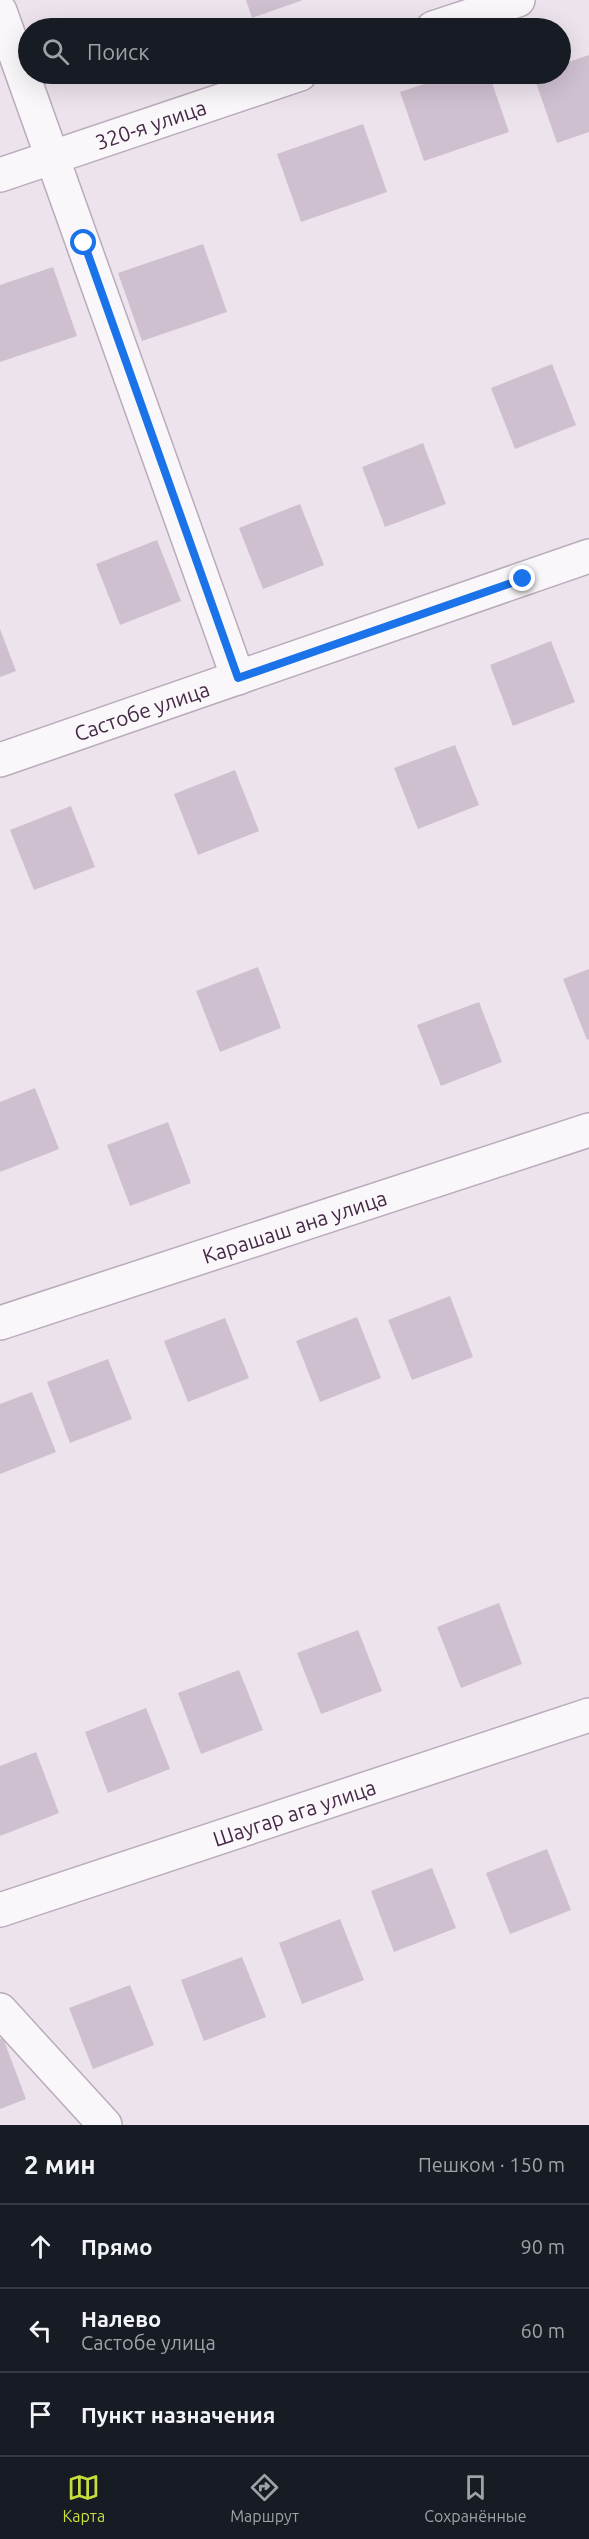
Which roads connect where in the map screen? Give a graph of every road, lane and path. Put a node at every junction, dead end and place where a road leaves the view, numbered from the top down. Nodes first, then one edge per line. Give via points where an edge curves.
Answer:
1 (518, 0) edge
2 (0, 11) edge
3 (464, 18) edge
4 (18, 61) edge
5 (26, 84) edge
6 (270, 84) edge
7 (53, 157) junction
8 (0, 175) edge
9 (589, 556) edge
10 (238, 678) junction
11 (0, 760) edge
12 (589, 1130) edge
13 (0, 1323) edge
14 (589, 1715) edge
15 (0, 1910) edge
16 (0, 2010) edge
17 (105, 2125) edge

1 - 3 street
2 - 4 street
5 - 7 street
6 - 7 street, 320-я улица
7 - 8 street, 320-я улица
7 - 10 street
9 - 10 street, Састобе улица
10 - 11 street, Састобе улица
12 - 13 street, Карашаш ана улица
14 - 15 street, Шаугар ага улица
16 - 17 street

